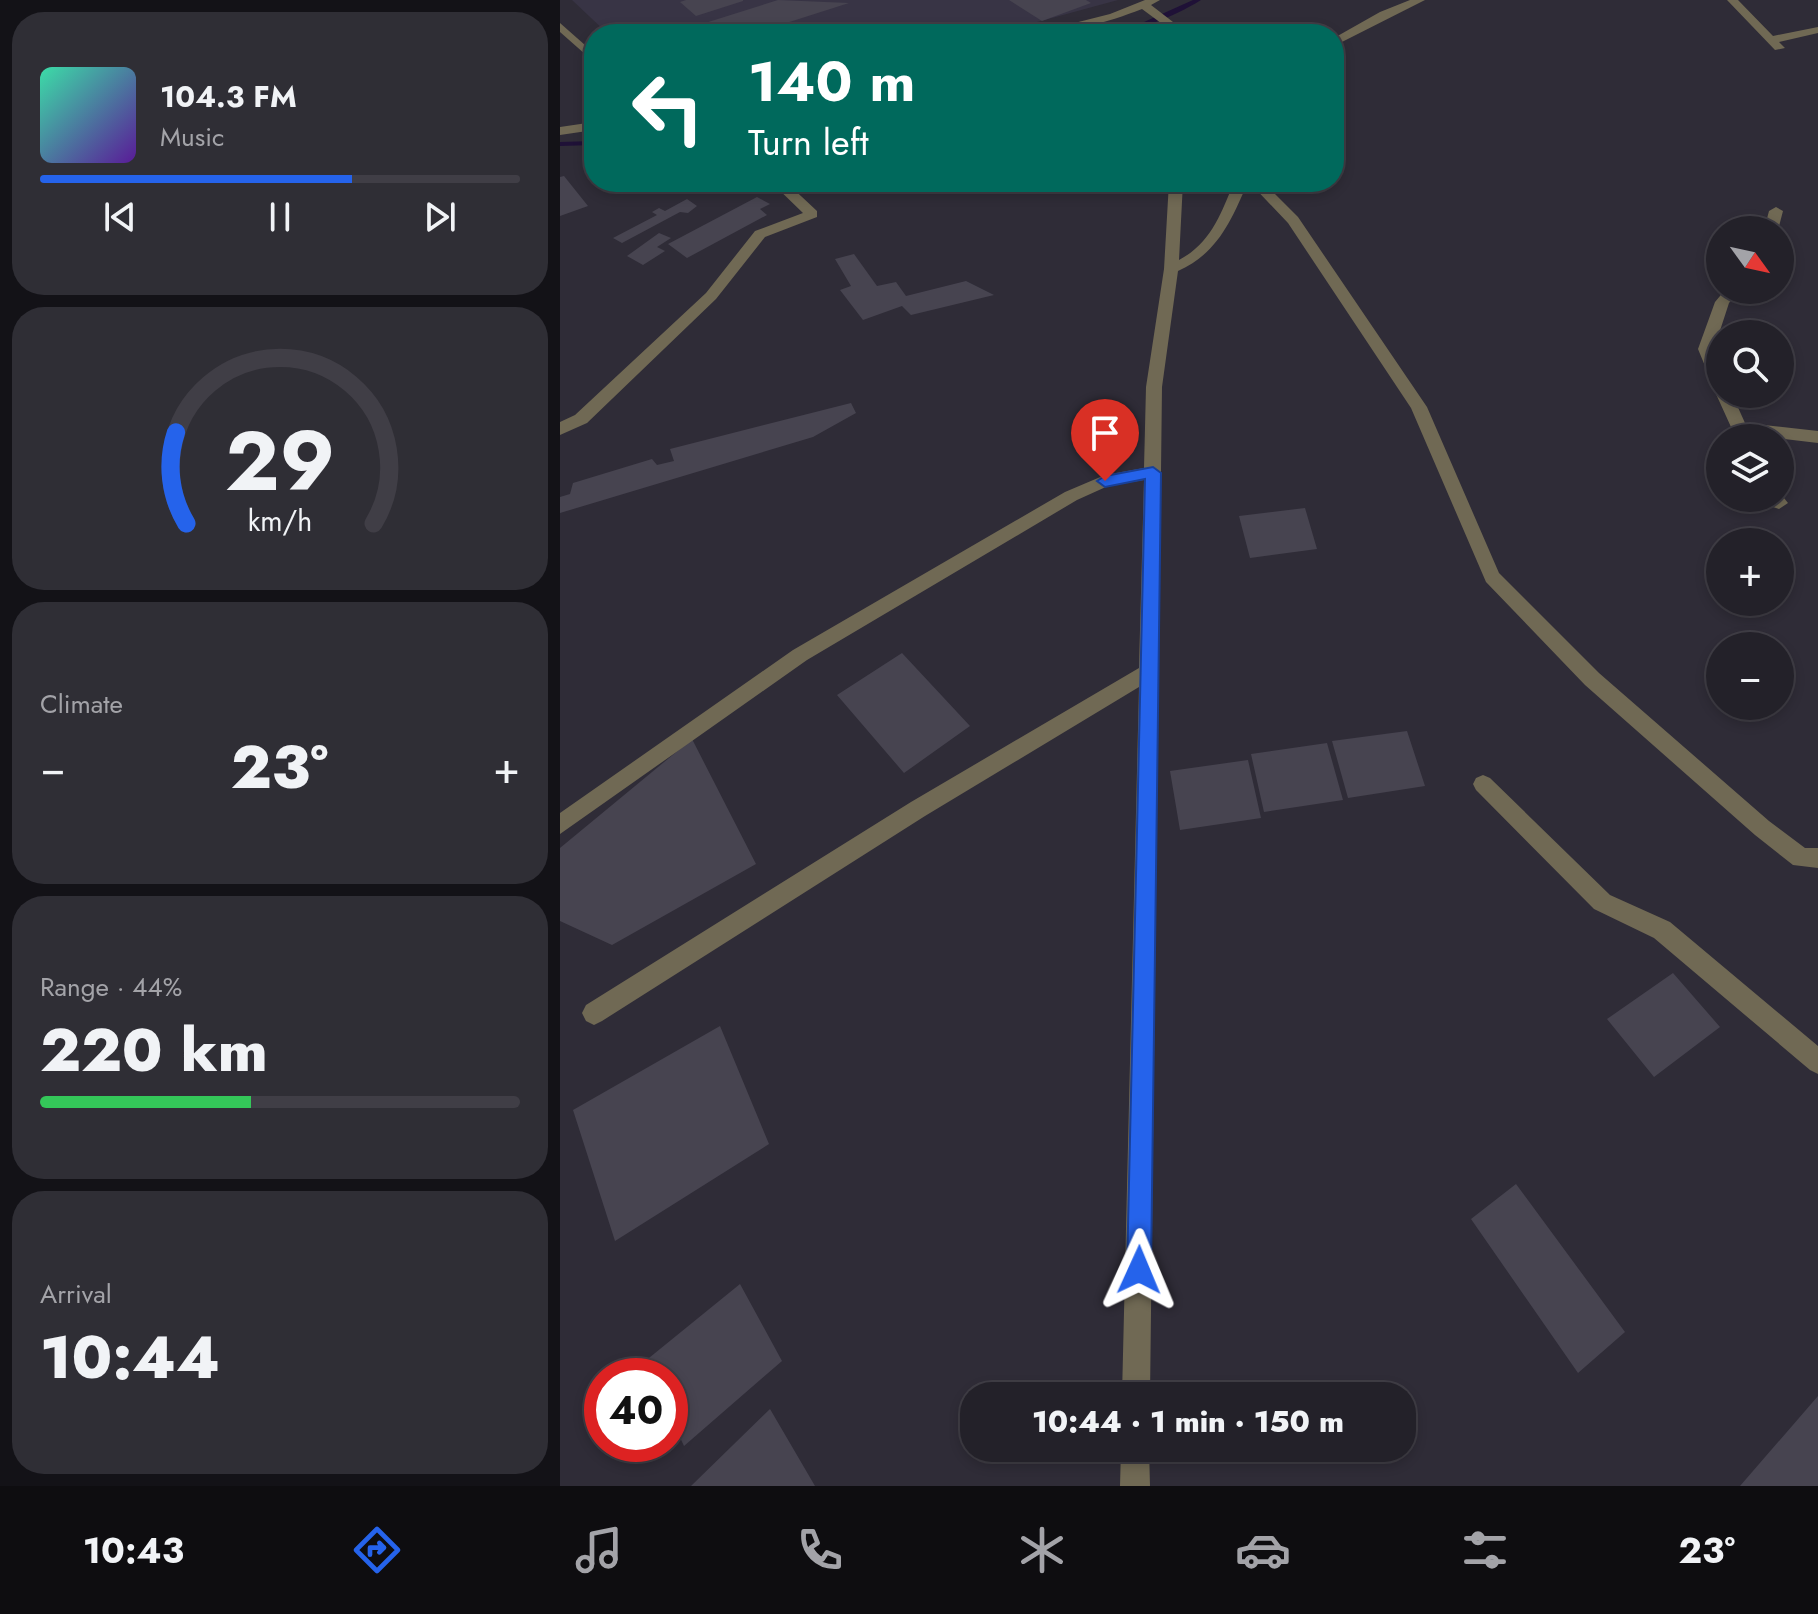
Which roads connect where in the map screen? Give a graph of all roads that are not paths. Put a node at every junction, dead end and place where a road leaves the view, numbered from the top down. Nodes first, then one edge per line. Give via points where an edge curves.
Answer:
1 (1420, 0) edge
2 (1732, 0) edge
3 (1149, 2) edge
4 (1072, 24) edge
5 (1167, 24) edge
6 (560, 26) edge
7 (1818, 30) edge
8 (1344, 37) edge
9 (584, 49) edge
10 (584, 127) edge
11 (560, 131) edge
12 (789, 192) edge
13 (1175, 192) edge
14 (1237, 192) edge
15 (1266, 192) edge
16 (1776, 211) dead end
17 (1775, 216) edge
18 (1171, 269) junction
19 (560, 429) edge
20 (1794, 436) edge
21 (1818, 437) edge
22 (1153, 473) junction
23 (1150, 671) junction
24 (1483, 784) dead end
25 (560, 825) edge
26 (1818, 858) edge
27 (594, 1013) dead end
28 (1818, 1062) edge
29 (1136, 1382) edge
30 (1135, 1462) edge
31 (1135, 1486) edge

1 - 8 street
2 - 7 street via 1775,44
3 - 4 street
3 - 5 street
6 - 9 street
10 - 11 street
12 - 19 street via 812,214 760,234 711,296 581,419
13 - 18 street
14 - 18 street via 1216,240 1198,258
15 - 26 street via 1293,220 1419,407 1492,577 1592,679 1762,828 1801,858
16 - 17 street
18 - 22 street via 1154,387
20 - 21 street
22 - 23 street
22 - 25 street via 1105,481 1071,496 827,640
23 - 27 street via 918,809
23 - 29 street
24 - 28 street via 1602,902 1662,930
30 - 31 street

